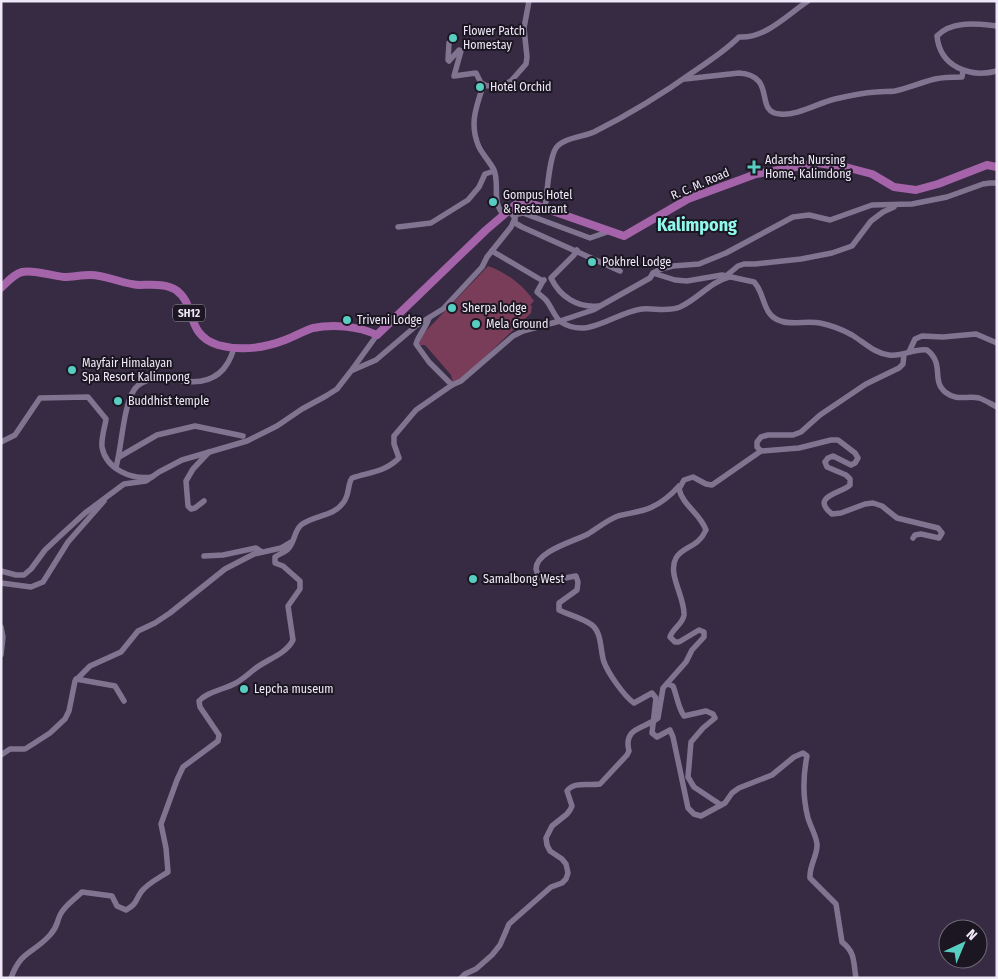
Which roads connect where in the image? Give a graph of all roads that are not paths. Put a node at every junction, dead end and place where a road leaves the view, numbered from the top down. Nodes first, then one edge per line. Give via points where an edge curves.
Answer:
1 (529, 1) edge
2 (808, 1) edge
3 (997, 26) edge
4 (449, 43) dead end
5 (963, 71) junction
6 (997, 71) edge
7 (685, 79) junction
8 (485, 85) junction
9 (997, 166) edge
10 (494, 171) junction
11 (997, 183) edge
12 (899, 205) junction
13 (545, 208) junction
14 (510, 214) junction
15 (398, 226) dead end
16 (610, 231) junction
17 (577, 250) junction
18 (492, 251) junction
19 (620, 271) dead end
20 (653, 273) junction
21 (551, 276) junction
22 (729, 276) junction
23 (543, 281) junction
24 (1, 288) edge
25 (603, 305) junction
26 (429, 318) junction
27 (560, 321) junction
28 (377, 335) junction
29 (997, 343) edge
30 (234, 348) junction
31 (907, 353) junction
32 (351, 371) junction
33 (452, 385) junction
34 (997, 407) edge
35 (243, 436) dead end
36 (1, 442) edge
37 (761, 451) junction
38 (209, 452) junction
39 (118, 457) junction
40 (116, 467) junction
41 (154, 476) junction
42 (680, 485) junction
43 (112, 492) junction
44 (204, 501) dead end
45 (913, 538) dead end
46 (292, 540) junction
47 (262, 552) junction
48 (204, 556) dead end
49 (1, 571) edge
50 (1, 583) edge
51 (1, 627) edge
52 (1, 655) edge
53 (76, 678) junction
54 (667, 684) junction
55 (124, 701) dead end
56 (654, 720) junction
57 (1, 755) edge
58 (721, 806) junction
59 (11, 978) edge
60 (461, 978) edge
61 (856, 978) edge

1 - 8 street via 524,28 526,64 504,85
2 - 7 street via 761,33 749,38 738,37
3 - 5 street via 963,24 937,36 947,61
4 - 8 street via 449,61 461,51 454,76 476,73
5 - 6 street
5 - 7 street via 962,77 938,78 895,91 848,96 780,114 766,105 761,82 754,77 739,73
7 - 13 street via 629,115 591,133 563,141 555,148
8 - 10 street via 473,120 479,146
9 - 16 main road, R. C. M. Road via 987,165 916,190 894,187 872,174 818,163 756,174 688,199 624,236
10 - 14 street via 498,208
10 - 15 street via 485,174 480,187 468,200 431,223
11 - 12 street via 983,184 948,197
12 - 20 street via 872,206 830,220 809,215 793,218 699,264 661,268
12 - 22 street via 872,221 852,246 801,259 744,264
13 - 14 main road, R. C. M. Road via 521,200
13 - 16 main road, R. C. M. Road
14 - 16 street via 523,213 590,238
14 - 17 street via 522,227
14 - 18 street via 511,226
14 - 28 main road, R. C. M. Road
17 - 19 street
17 - 21 street
18 - 23 street
18 - 26 street via 464,288
20 - 22 street via 686,281 713,275
20 - 25 street via 650,278
21 - 23 street
21 - 25 street via 555,286 575,303 587,307
22 - 27 street via 678,308 641,309 594,327 575,327
22 - 31 street via 754,282 764,306 778,321 819,323 853,336 883,354
23 - 27 street via 537,292
24 - 30 main road, SH12 via 15,276 26,272 64,277 102,276 130,284 169,287 181,295 200,335 208,341
25 - 27 street
26 - 32 street via 376,360
26 - 33 street via 416,344 428,362
27 - 33 street via 523,330
28 - 30 main road, SH12 via 360,328 321,327 268,345
28 - 32 street
29 - 31 street via 976,334 922,336 915,339
30 - 39 street via 226,368 211,378 192,382 162,376 140,383 130,397
31 - 34 street via 921,349 932,354 944,391 961,399 978,398
31 - 37 street via 899,368 866,384 801,432 762,438 757,442
32 - 38 street via 337,388 278,426 247,441
33 - 46 street via 416,410 394,436 399,458 392,465 352,478 349,494 342,505 300,526
35 - 39 street via 195,426 157,435
36 - 40 street via 15,435 40,398 88,397 106,419 102,446 107,461
37 - 42 street via 712,485 693,477
37 - 45 street via 794,449 838,440 858,458 851,465 833,456 825,462 827,467 850,479 846,489 827,497 826,509 832,514 841,513 874,503 897,518 938,528 942,532 939,538 921,534
38 - 41 street via 182,460
38 - 44 street via 186,481 188,506 195,508
39 - 40 street
40 - 41 street via 135,477
41 - 43 street via 146,481 124,484
42 - 54 street via 680,496 706,530 701,540 676,559 674,573 684,616 670,637 679,642 699,630 704,632 704,636
42 - 56 street via 649,509 617,517 561,545 539,561 536,567 542,579 552,581 576,576 577,590 559,603 559,610 592,625 598,632 611,678 628,698 634,702 652,693 656,698
43 - 49 street via 50,545 24,575
43 - 50 street via 68,542 43,582 31,587
46 - 47 street via 281,548
46 - 59 street via 288,550 275,557 275,563 300,581 300,589 288,606 293,640 281,653 246,677 199,701 219,735 218,741 183,767 177,780 161,824 168,872 142,891 134,906 126,910 117,906 112,896 82,892 60,913 57,927 51,935 18,961
47 - 48 street via 256,548
47 - 53 street via 220,572 170,613 138,631 121,652 90,666
51 - 52 street
53 - 55 street via 115,686
53 - 57 street via 65,719 34,744 10,749
54 - 56 street via 663,688 659,714
54 - 58 street via 673,686 684,716 706,711 715,718 691,742 688,777 694,787
56 - 58 street via 652,733 657,737 670,730 674,737 688,808 702,816
56 - 60 street via 629,736 627,755 600,784 575,784 567,791 572,806 548,832 547,845 566,864 566,879 562,884 551,887 509,924 492,955
58 - 61 street via 740,788 772,775 794,757 803,753 807,756 804,767 805,802 817,848 810,878 836,904 842,942 853,955

